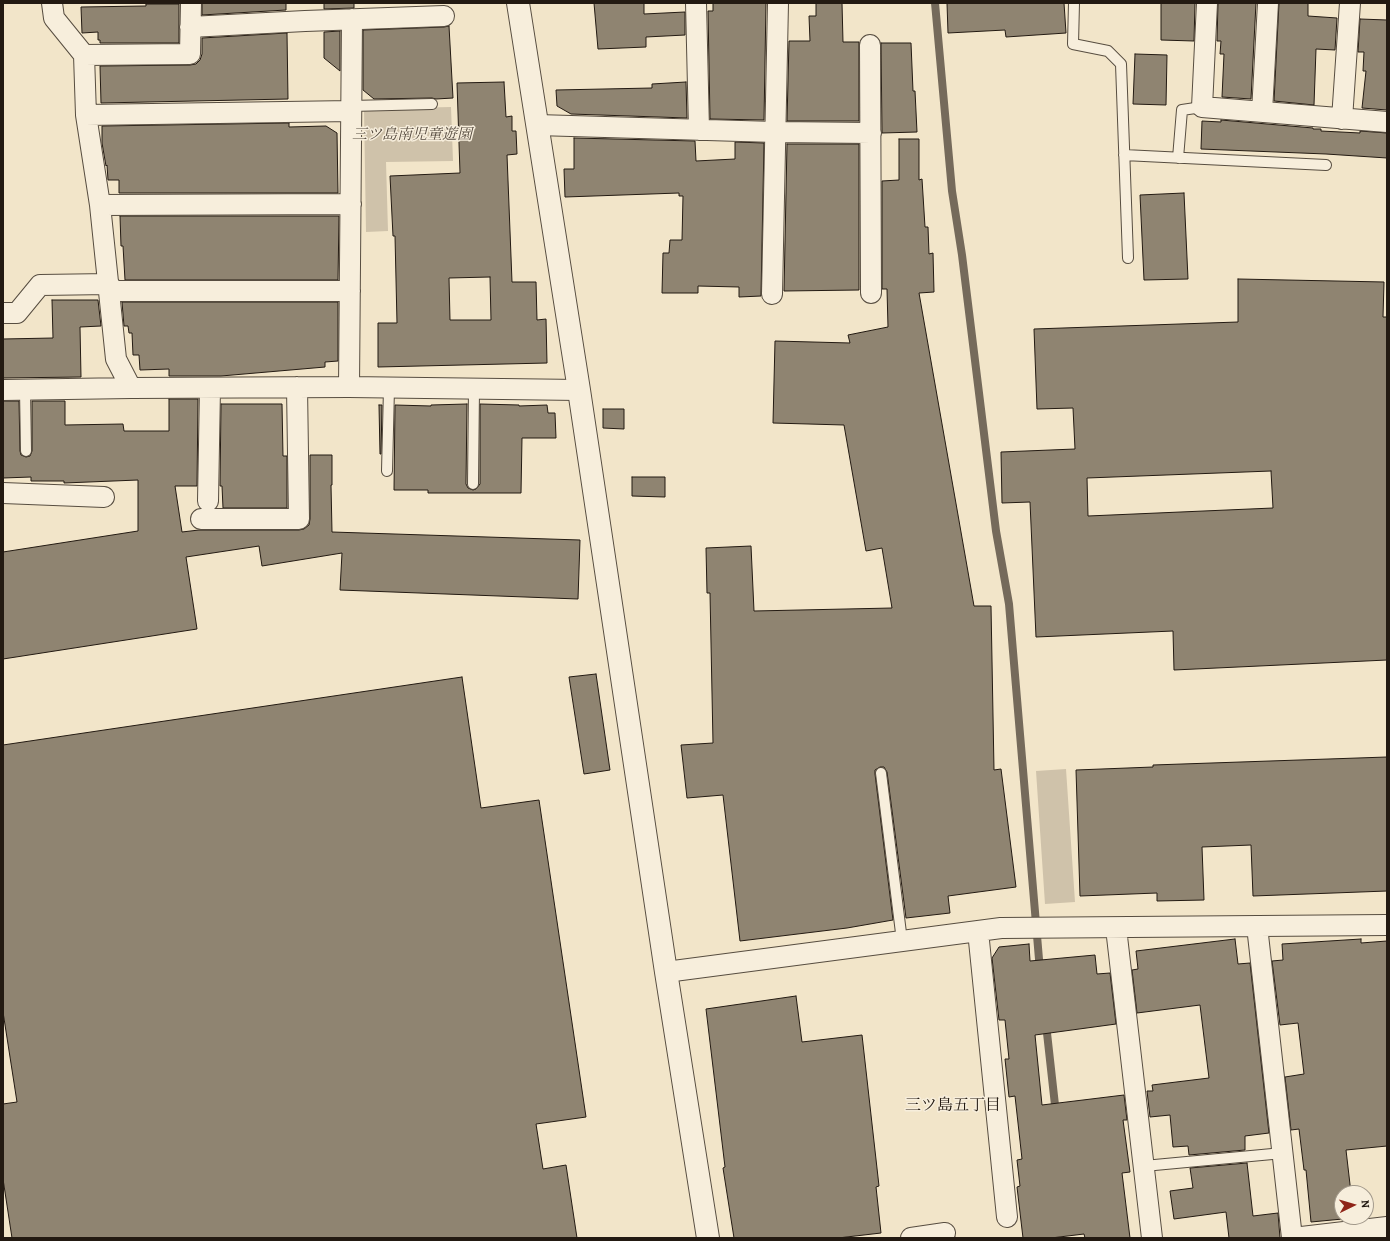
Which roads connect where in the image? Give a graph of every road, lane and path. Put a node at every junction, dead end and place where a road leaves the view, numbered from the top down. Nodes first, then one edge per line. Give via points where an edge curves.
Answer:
1 (52, 3) edge
2 (191, 3) edge
3 (518, 3) edge
4 (696, 3) edge
5 (778, 3) edge
6 (1074, 3) edge
7 (1207, 3) edge
8 (1268, 3) edge
9 (1350, 3) edge
10 (305, 12) edge
11 (444, 16) dead end
12 (352, 19) junction
13 (190, 27) junction
14 (870, 45) dead end
15 (84, 55) junction
16 (432, 104) dead end
17 (1202, 107) junction
18 (351, 109) junction
19 (1262, 112) junction
20 (86, 115) junction
21 (1342, 119) junction
22 (1387, 122) edge
23 (537, 125) junction
24 (699, 130) junction
25 (776, 132) junction
26 (871, 132) junction
27 (1124, 156) junction
28 (1178, 158) junction
29 (1326, 165) dead end
30 (351, 204) junction
31 (100, 205) junction
32 (1128, 258) dead end
33 (109, 287) junction
34 (350, 291) junction
35 (871, 293) dead end
36 (772, 294) dead end
37 (3, 313) edge
38 (297, 387) junction
39 (349, 387) junction
40 (131, 388) junction
41 (210, 388) junction
42 (389, 388) junction
43 (474, 389) junction
44 (3, 390) edge
45 (25, 390) junction
46 (579, 390) junction
47 (26, 450) dead end
48 (387, 471) dead end
49 (473, 484) dead end
50 (3, 493) edge
51 (104, 498) dead end
52 (882, 773) dead end
53 (1387, 925) edge
54 (1257, 926) junction
55 (1116, 928) junction
56 (978, 931) junction
57 (902, 941) junction
58 (666, 972) junction
59 (1283, 1153) junction
60 (1144, 1166) junction
61 (1007, 1217) dead end
62 (1387, 1226) edge
63 (945, 1233) dead end
64 (708, 1238) edge
65 (911, 1238) edge
66 (1152, 1238) edge
67 (1292, 1238) edge

1 - 15 street via 54,18
2 - 13 street
3 - 23 street
4 - 24 street
5 - 25 street
6 - 27 lane via 1073,44 1108,51 1121,64
7 - 17 street
8 - 19 street
9 - 21 street
10 - 12 street
10 - 13 street
11 - 12 street
12 - 18 street
13 - 15 street via 190,54
14 - 26 street
15 - 20 street
16 - 18 lane
17 - 19 street
17 - 28 lane via 1182,110
18 - 20 street
18 - 30 street
19 - 21 street
20 - 31 street
21 - 22 street
23 - 24 street
23 - 46 street
24 - 25 street
25 - 26 street
25 - 36 street
26 - 35 street
27 - 28 lane
27 - 32 lane
28 - 29 lane
30 - 31 street
30 - 34 street
31 - 33 street
33 - 34 street
33 - 37 street via 40,284 17,313
33 - 40 street via 116,359
34 - 39 street
38 - 39 street
38 - 41 street
38 - 41 street via 298,519 204,510
39 - 42 street
40 - 41 street
40 - 45 street
42 - 43 street
42 - 48 lane
43 - 46 street
43 - 49 lane
44 - 45 street
45 - 47 lane
46 - 58 street
50 - 51 street
52 - 57 lane
53 - 54 street
54 - 55 street
54 - 59 street
55 - 56 street via 1000,928
55 - 60 street
56 - 57 street
56 - 61 street
57 - 58 street
58 - 64 street
59 - 60 lane
59 - 67 street
60 - 66 street
62 - 67 street
63 - 65 street

